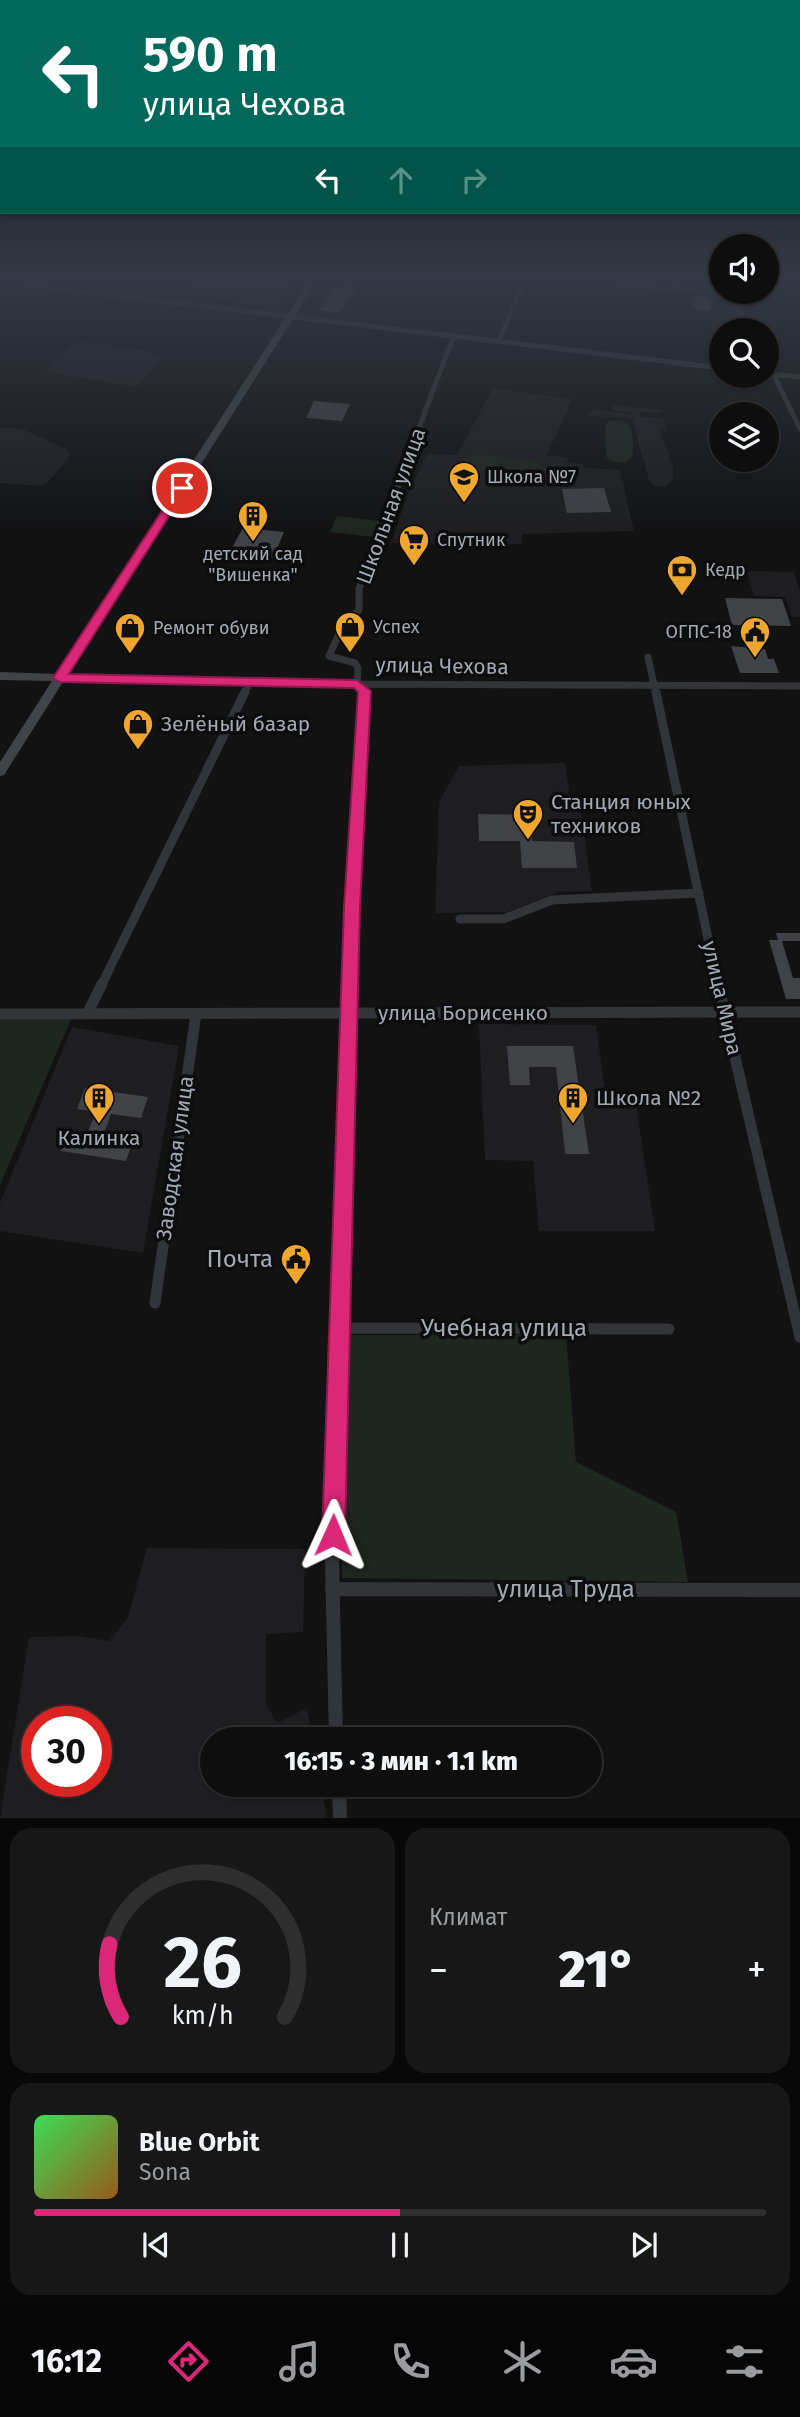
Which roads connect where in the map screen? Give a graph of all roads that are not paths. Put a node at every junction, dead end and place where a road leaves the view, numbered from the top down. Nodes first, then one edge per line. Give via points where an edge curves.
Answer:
1 (261, 363) edge
2 (444, 363) edge
3 (679, 363) edge
4 (709, 367) edge
5 (779, 375) edge
6 (800, 377) edge
7 (778, 388) edge
8 (800, 429) edge
9 (648, 657) dead end
10 (0, 676) edge
11 (60, 678) junction
12 (250, 682) junction
13 (357, 684) junction
14 (654, 687) junction
15 (800, 687) edge
16 (0, 772) edge
17 (699, 893) junction
18 (460, 919) dead end
19 (724, 1012) junction
20 (800, 1012) edge
21 (351, 1013) junction
22 (0, 1014) edge
23 (87, 1014) junction
24 (195, 1014) junction
25 (155, 1303) dead end
26 (339, 1328) junction
27 (669, 1329) dead end
28 (800, 1337) edge
29 (332, 1590) junction
30 (800, 1590) edge
31 (336, 1727) edge
32 (339, 1797) edge
33 (340, 1818) edge

1 - 11 street
2 - 13 street, Школьная улица via 359,589 359,610 343,625 329,656 355,663
3 - 4 street
5 - 6 street
7 - 8 street
9 - 14 street, улица Мира
10 - 11 street, улица Чехова
11 - 12 street, улица Чехова
11 - 16 street
12 - 13 street, улица Чехова
12 - 23 street
13 - 14 street, улица Чехова
13 - 21 street, Школьная улица via 364,691
14 - 15 street, улица Чехова
14 - 17 street, улица Мира
17 - 18 street via 552,900 503,919
17 - 19 street, улица Мира
19 - 20 street, улица Борисенко
19 - 21 street, улица Борисенко
19 - 28 street, улица Мира
21 - 24 street, улица Борисенко
21 - 26 street, Школьная улица
22 - 23 street, улица Борисенко
23 - 24 street, улица Борисенко
24 - 25 street, Заводская улица
26 - 27 street, Учебная улица
26 - 29 street, Школьная улица
29 - 30 street, улица Труда
29 - 31 street, Школьная улица
32 - 33 street

